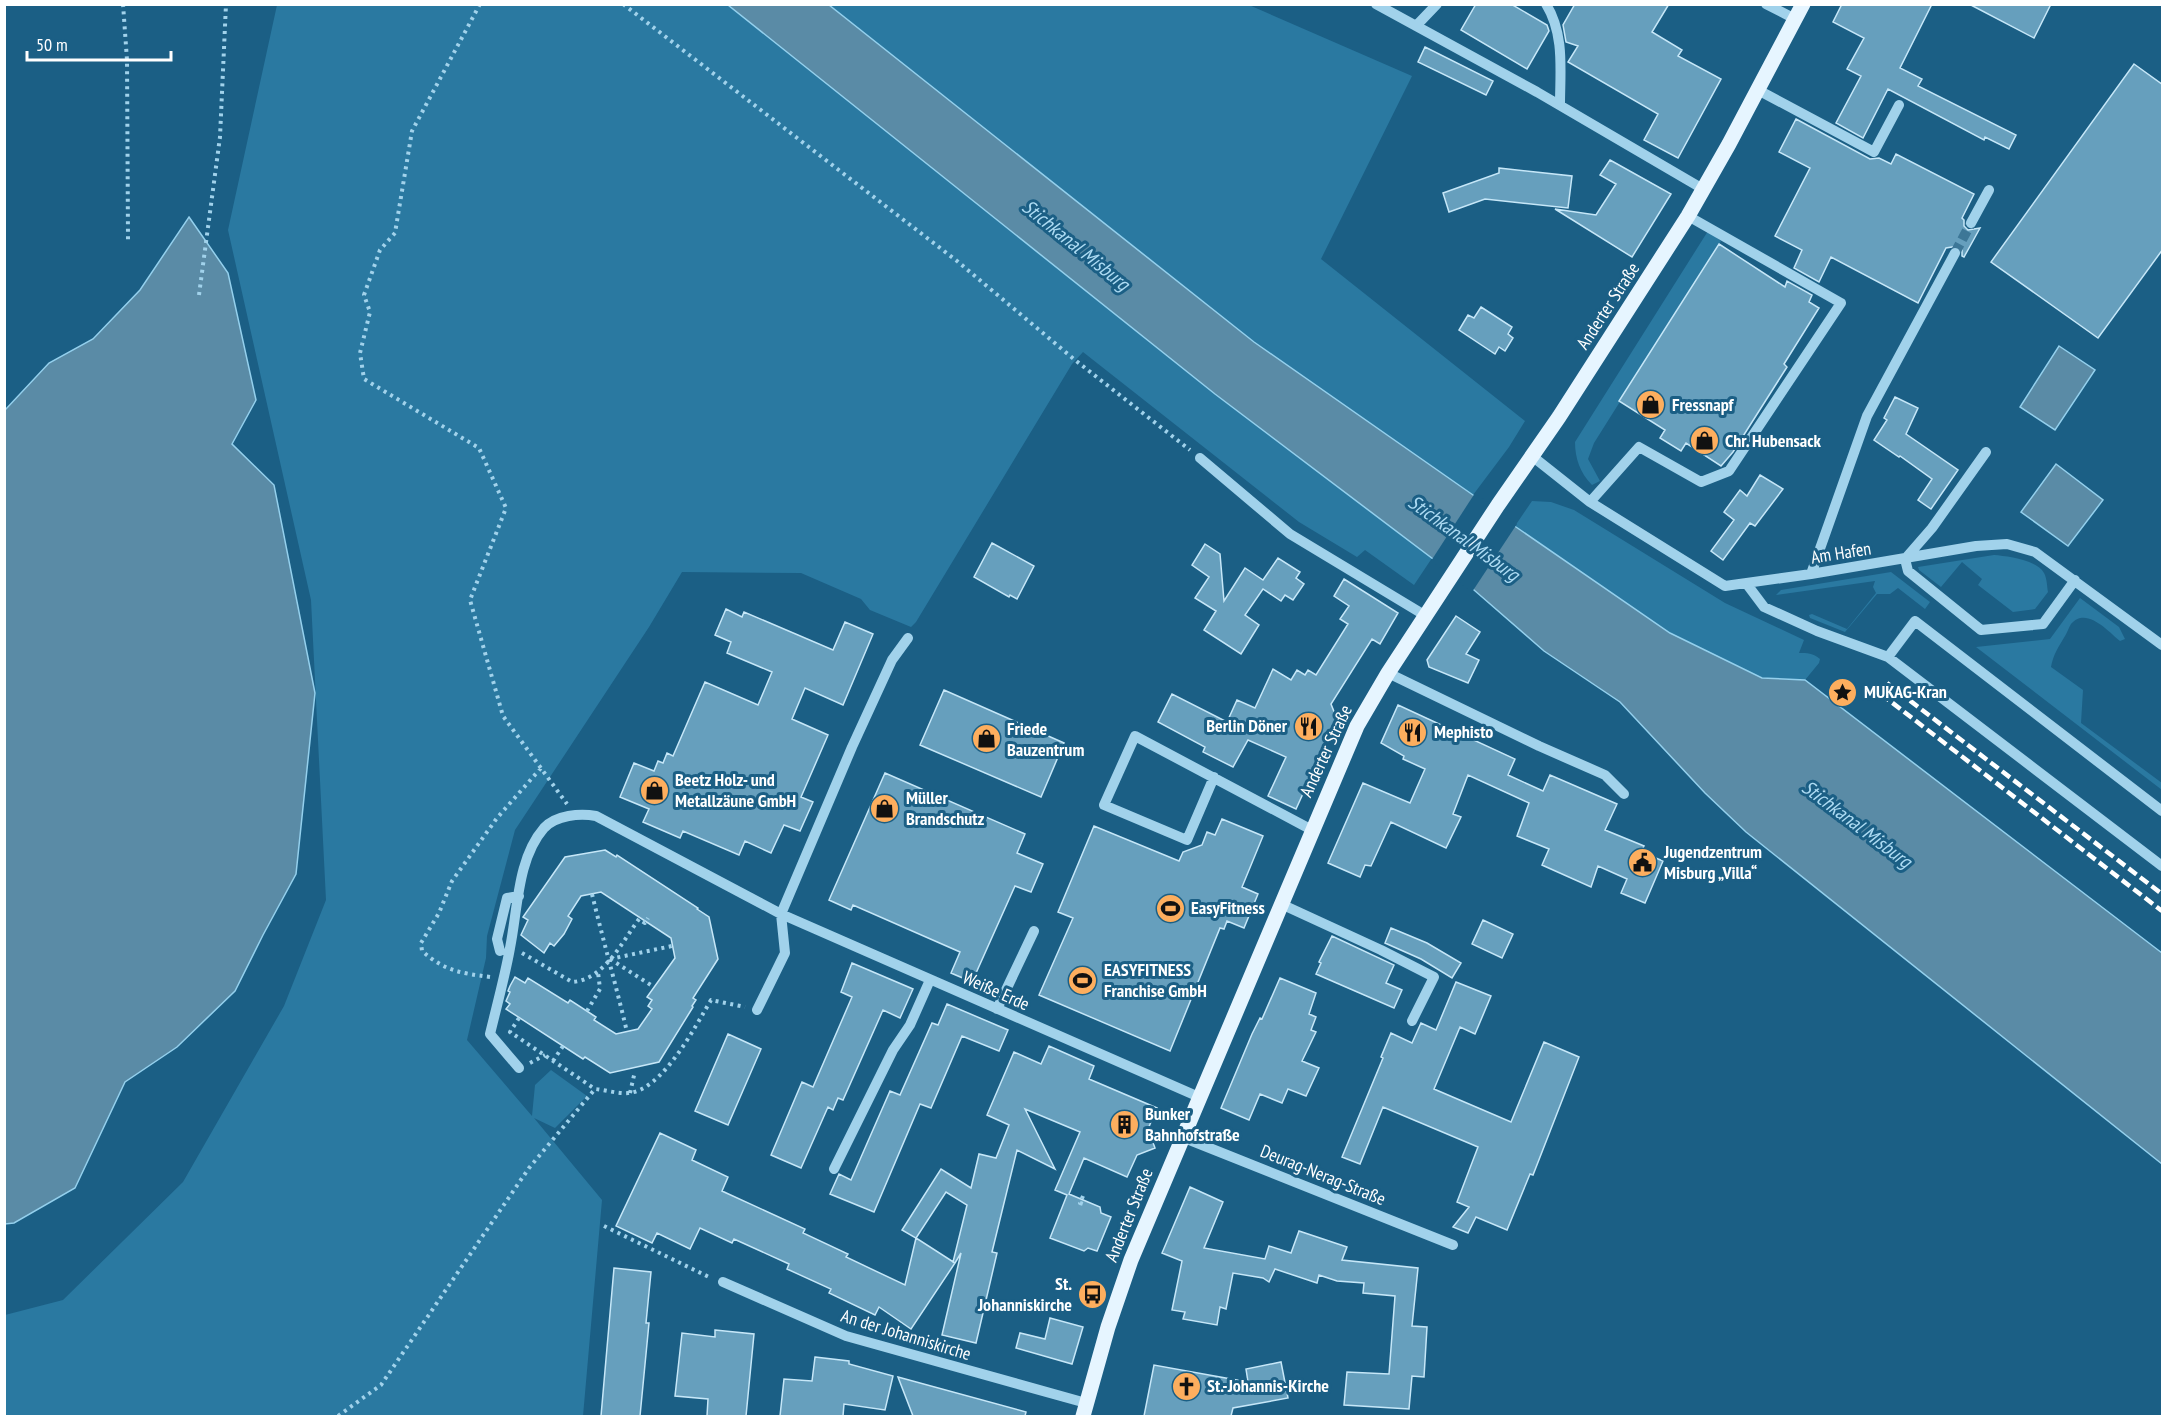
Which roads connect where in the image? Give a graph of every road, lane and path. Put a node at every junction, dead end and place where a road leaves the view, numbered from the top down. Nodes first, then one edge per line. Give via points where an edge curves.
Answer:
1 (123, 4) edge
2 (226, 4) edge
3 (480, 4) edge
4 (623, 4) edge
5 (1376, 4) edge
6 (1437, 4) edge
7 (1546, 4) edge
8 (1766, 4) edge
9 (1803, 4) edge
10 (1795, 19) junction
11 (1416, 26) junction
12 (1758, 90) junction
13 (1560, 105) junction
14 (1899, 105) dead end
15 (1704, 189) junction
16 (1989, 190) dead end
17 (1689, 216) junction
18 (1971, 223) tunnel mouth
19 (128, 240) dead end
20 (1955, 253) tunnel mouth
21 (199, 295) dead end
22 (1986, 452) dead end
23 (1532, 456) junction
24 (1200, 458) joint
25 (1590, 502) junction
26 (1905, 559) junction
27 (1811, 574) junction
28 (2075, 580) junction
29 (1746, 583) junction
30 (1426, 616) junction
31 (908, 638) dead end
32 (2163, 645) edge
33 (1888, 657) junction
34 (1388, 673) junction
35 (541, 768) junction
36 (1214, 777) junction
37 (1624, 794) dead end
38 (2163, 811) edge
39 (574, 814) junction
40 (1312, 830) junction
41 (2163, 866) edge
42 (592, 894) dead end
43 (1281, 904) junction
44 (781, 914) junction
45 (648, 918) dead end
46 (1034, 930) dead end
47 (672, 946) dead end
48 (506, 949) junction
49 (609, 959) junction
50 (598, 972) junction
51 (503, 978) junction
52 (930, 980) junction
53 (654, 987) dead end
54 (997, 1009) junction
55 (757, 1010) joint
56 (587, 1011) dead end
57 (519, 1018) dead end
58 (1412, 1021) dead end
59 (627, 1032) dead end
60 (563, 1046) dead end
61 (553, 1060) junction
62 (519, 1068) dead end
63 (635, 1071) dead end
64 (595, 1089) junction
65 (630, 1093) junction
66 (1198, 1097) junction
67 (1182, 1137) junction
68 (834, 1169) dead end
69 (1083, 1196) dead end
70 (1083, 1204) dead end
71 (604, 1226) dead end
72 (1453, 1245) dead end
73 (703, 1276) dead end
74 (723, 1282) dead end
75 (1084, 1409) edge
76 (339, 1416) edge

1 - 19 path
2 - 21 path via 220,136
3 - 35 path via 412,131 395,233 380,250 364,295 370,312 360,353 364,379 479,448 506,508 470,600 503,716
4 - 24 path via 957,261
5 - 11 street
6 - 11 street
7 - 13 street via 1560,43
8 - 10 street
9 - 10 main road, Anderter Straße
10 - 12 main road, Anderter Straße
11 - 13 street
12 - 14 street via 1874,152
12 - 15 main road, Anderter Straße
13 - 15 street
15 - 17 main road, Anderter Straße
16 - 18 street
17 - 23 main road, Anderter Straße
17 - 25 street via 1841,303 1728,471 1701,482 1639,447
20 - 27 street via 1867,417
22 - 26 street
23 - 25 street, Am Hafen
23 - 30 main road, Anderter Straße
24 - 30 street via 1290,534
25 - 29 street, Am Hafen via 1725,586
26 - 27 street, Am Hafen
26 - 28 street, Am Hafen via 2007,544 2035,552
26 - 28 street via 1908,570 1917,579 1981,630 2043,624
27 - 29 street, Am Hafen
28 - 32 street, Am Hafen
29 - 33 street via 1764,608
30 - 34 main road, Anderter Straße
31 - 44 street via 892,660
33 - 38 street via 1915,621
33 - 41 street
34 - 37 street via 1605,775
34 - 40 main road, Anderter Straße via 1357,726
35 - 39 path
35 - 51 path via 497,818 452,881 421,943 422,951 437,964 462,974
36 - 36 street via 1135,736 1104,805 1187,840
36 - 40 street
39 - 44 street, Weiße Erde via 596,816
39 - 48 street via 545,827 528,854
40 - 43 main road, Anderter Straße
42 - 49 path
43 - 58 street via 1434,978
43 - 66 main road, Anderter Straße
44 - 52 street, Weiße Erde
44 - 55 street via 785,953
45 - 49 path via 645,923 639,919
46 - 54 street
47 - 49 path
48 - 50 path via 572,982
48 - 51 street
49 - 50 path
49 - 53 path
49 - 59 path
50 - 56 path via 600,989
51 - 62 street via 490,1034
52 - 54 street, Weiße Erde
52 - 68 street
54 - 66 street, Weiße Erde
55 - 65 path via 711,1000 676,1057 652,1083
57 - 61 path via 510,1032
60 - 61 path
61 - 64 path
63 - 65 path
64 - 65 path
64 - 76 path via 529,1168 381,1385
66 - 67 main road, Anderter Straße
67 - 72 street, Deurag-Nerag-Straße
67 - 75 main road, Anderter Straße via 1131,1260
69 - 70 path
71 - 73 path
74 - 75 street, An der Johanniskirche via 846,1336

